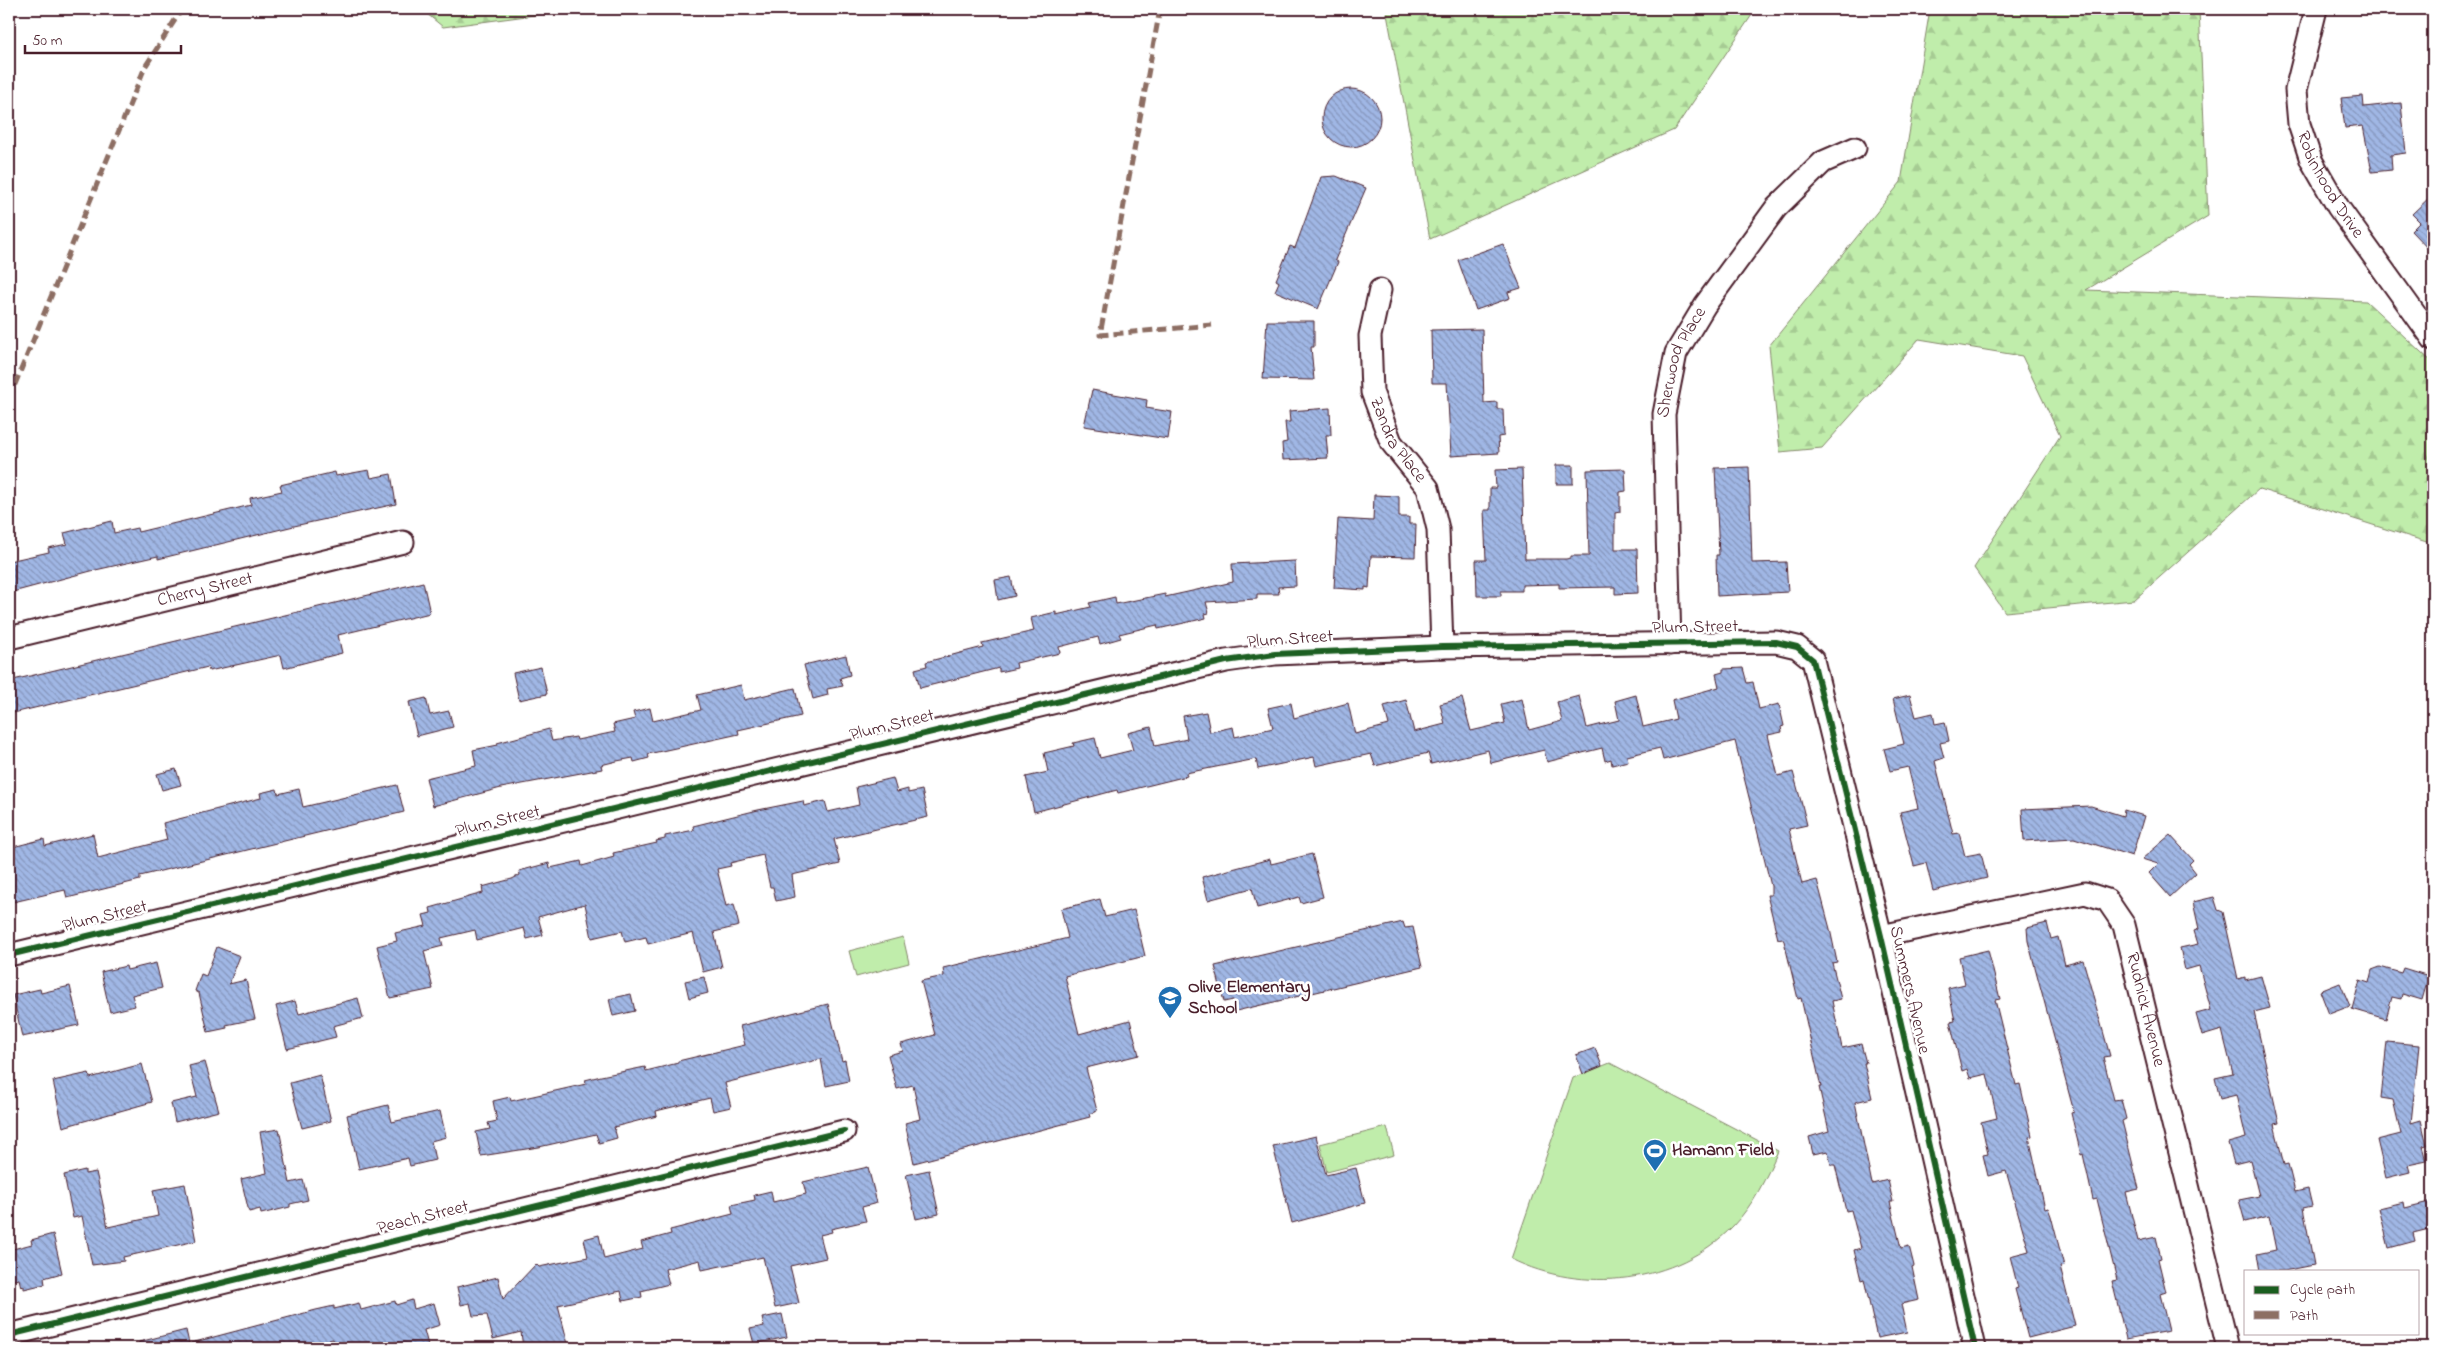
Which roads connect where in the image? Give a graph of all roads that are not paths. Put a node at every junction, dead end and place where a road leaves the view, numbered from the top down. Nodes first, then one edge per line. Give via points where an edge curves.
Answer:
1 (2316, 9) edge
2 (1856, 148) dead end
3 (1380, 290) dead end
4 (2433, 339) edge
5 (403, 542) dead end
6 (9, 638) edge
7 (1670, 644) junction
8 (1442, 647) junction
9 (1797, 647) joint
10 (1881, 936) junction
11 (9, 955) edge
12 (844, 1131) dead end
13 (9, 1334) edge
14 (1975, 1348) edge
15 (2228, 1348) edge

1 - 4 street, Robinhood Drive via 2296,90 2299,124 2311,160 2338,207
2 - 7 street, Sherwood Place via 1823,162 1776,208 1705,305 1676,353 1664,414
3 - 8 street, Zandra Place via 1370,336 1372,392 1391,442 1428,488 1438,529
5 - 6 street, Cherry Street
7 - 8 street, Plum Street
7 - 9 street, Plum Street via 1776,642
8 - 11 street, Plum Street via 1275,654 1226,661
9 - 10 street, Summers Avenue via 1813,660
10 - 14 street, Summers Avenue
10 - 15 street, Rudnick Avenue via 2085,893 2107,900 2124,925
12 - 13 street, Peach Street

